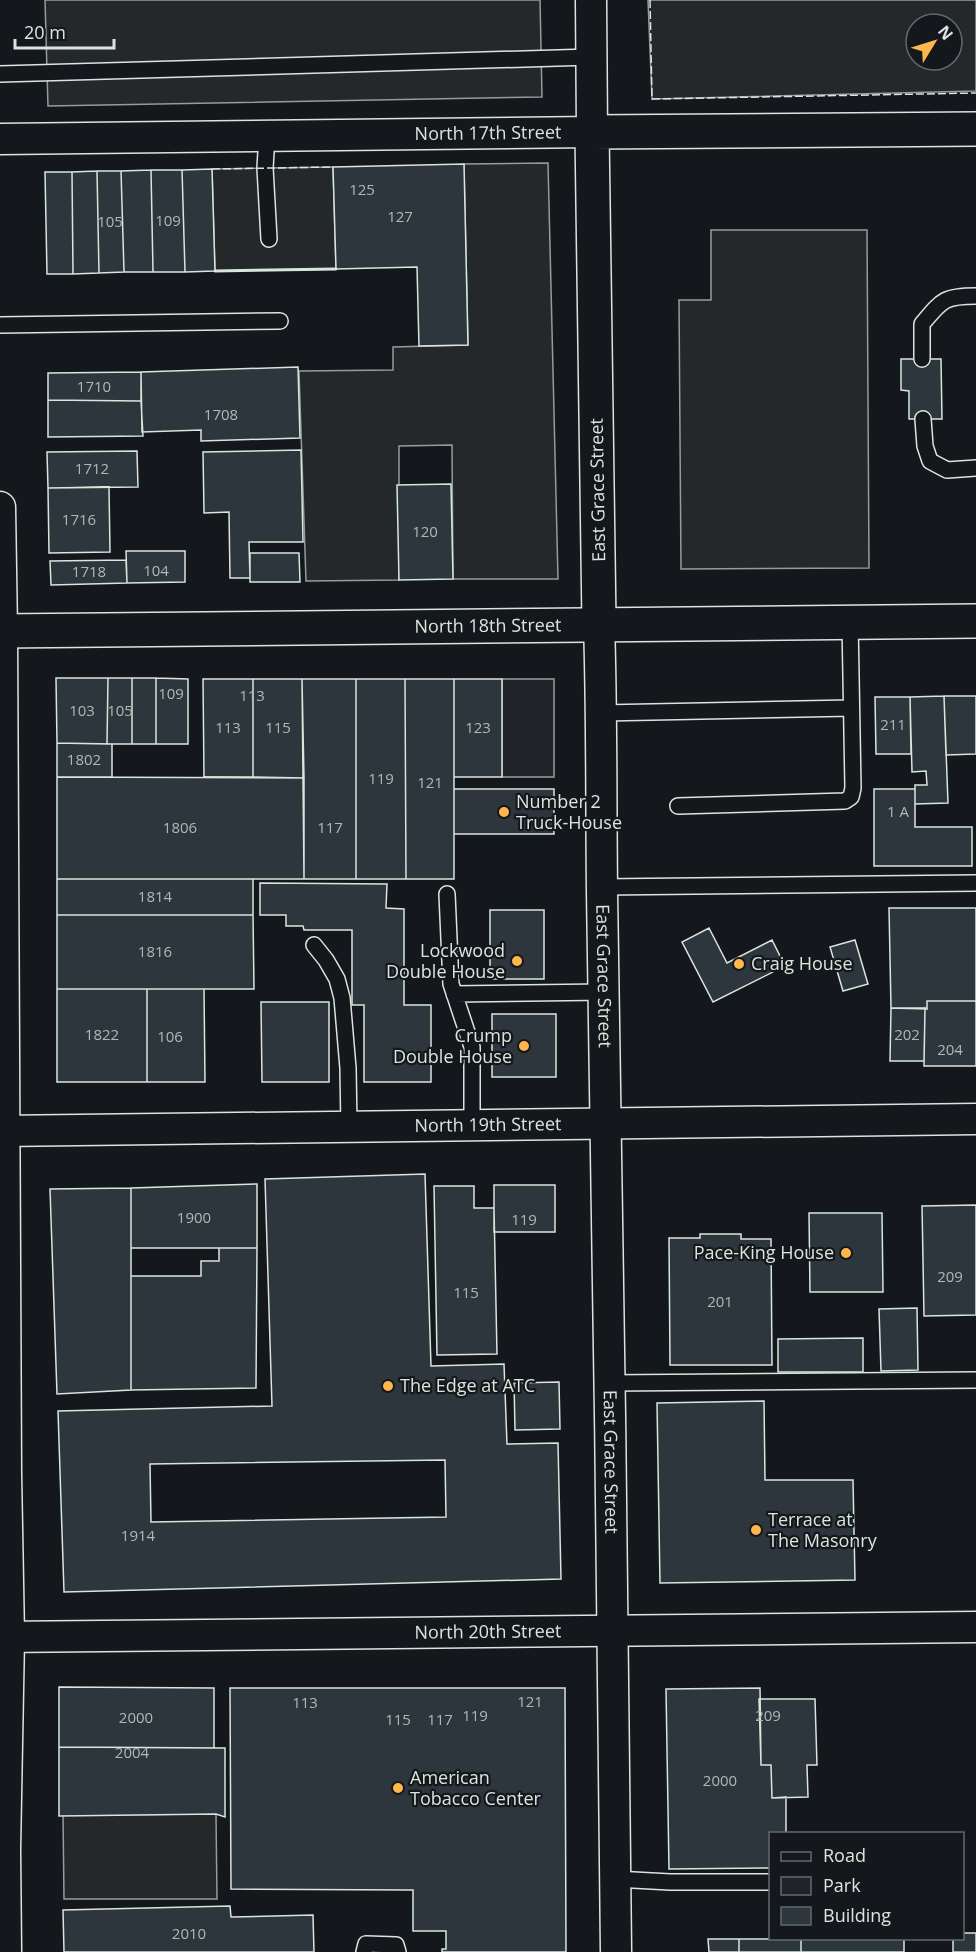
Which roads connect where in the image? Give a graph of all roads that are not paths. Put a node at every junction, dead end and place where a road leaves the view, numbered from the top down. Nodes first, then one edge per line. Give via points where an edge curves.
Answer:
1 (591, 0) edge
2 (591, 57) junction
3 (0, 74) edge
4 (976, 129) edge
5 (592, 132) junction
6 (267, 135) junction
7 (0, 139) edge
8 (269, 239) dead end
9 (976, 296) edge
10 (280, 321) dead end
11 (0, 325) edge
12 (922, 359) dead end
13 (923, 419) dead end
14 (976, 468) edge
15 (0, 507) edge
16 (850, 621) junction
17 (976, 621) edge
18 (599, 624) junction
19 (1, 631) edge
20 (851, 708) junction
21 (602, 713) junction
22 (678, 806) dead end
23 (976, 884) edge
24 (602, 887) junction
25 (447, 894) dead end
26 (314, 945) dead end
27 (604, 992) junction
28 (454, 994) junction
29 (976, 1119) edge
30 (607, 1123) junction
31 (472, 1125) junction
32 (349, 1127) junction
33 (2, 1131) edge
34 (976, 1380) edge
35 (610, 1383) junction
36 (3, 1473) edge
37 (976, 1627) edge
38 (612, 1632) junction
39 (4, 1637) edge
40 (615, 1879) junction
41 (769, 1882) edge
42 (6, 1952) edge
43 (364, 1952) edge
44 (398, 1952) edge
45 (616, 1952) edge

1 - 2 street, East Grace Street
2 - 3 lane
2 - 5 street, East Grace Street
4 - 5 main road, North 17th Street
5 - 6 street, North 17th Street
5 - 18 main road, East Grace Street
6 - 7 street, North 17th Street
6 - 8 lane
9 - 12 lane via 955,296 940,302 928,316 922,324
10 - 11 lane
13 - 14 lane via 930,461 947,470
15 - 19 street
16 - 17 main road, North 18th Street
16 - 18 main road, North 18th Street
16 - 20 lane
18 - 19 main road, North 18th Street
18 - 21 street, East Grace Street
19 - 33 street
20 - 21 lane
20 - 22 lane via 853,788 851,797 845,801
21 - 24 street, East Grace Street
23 - 24 lane
24 - 27 street, East Grace Street
25 - 28 lane
26 - 32 lane via 337,979 342,998
27 - 28 lane
27 - 30 street, East Grace Street
28 - 31 lane via 472,1047
29 - 30 street, North 19th Street
30 - 31 street, North 19th Street
30 - 35 street, East Grace Street
31 - 32 street, North 19th Street
32 - 33 street, North 19th Street
33 - 36 street
34 - 35 lane
35 - 38 street, East Grace Street
36 - 39 street
37 - 38 street, North 20th Street
38 - 39 street, North 20th Street
38 - 40 street, East Grace Street
39 - 42 street
40 - 41 lane
40 - 45 street, East Grace Street
43 - 44 lane via 366,1944 396,1945

